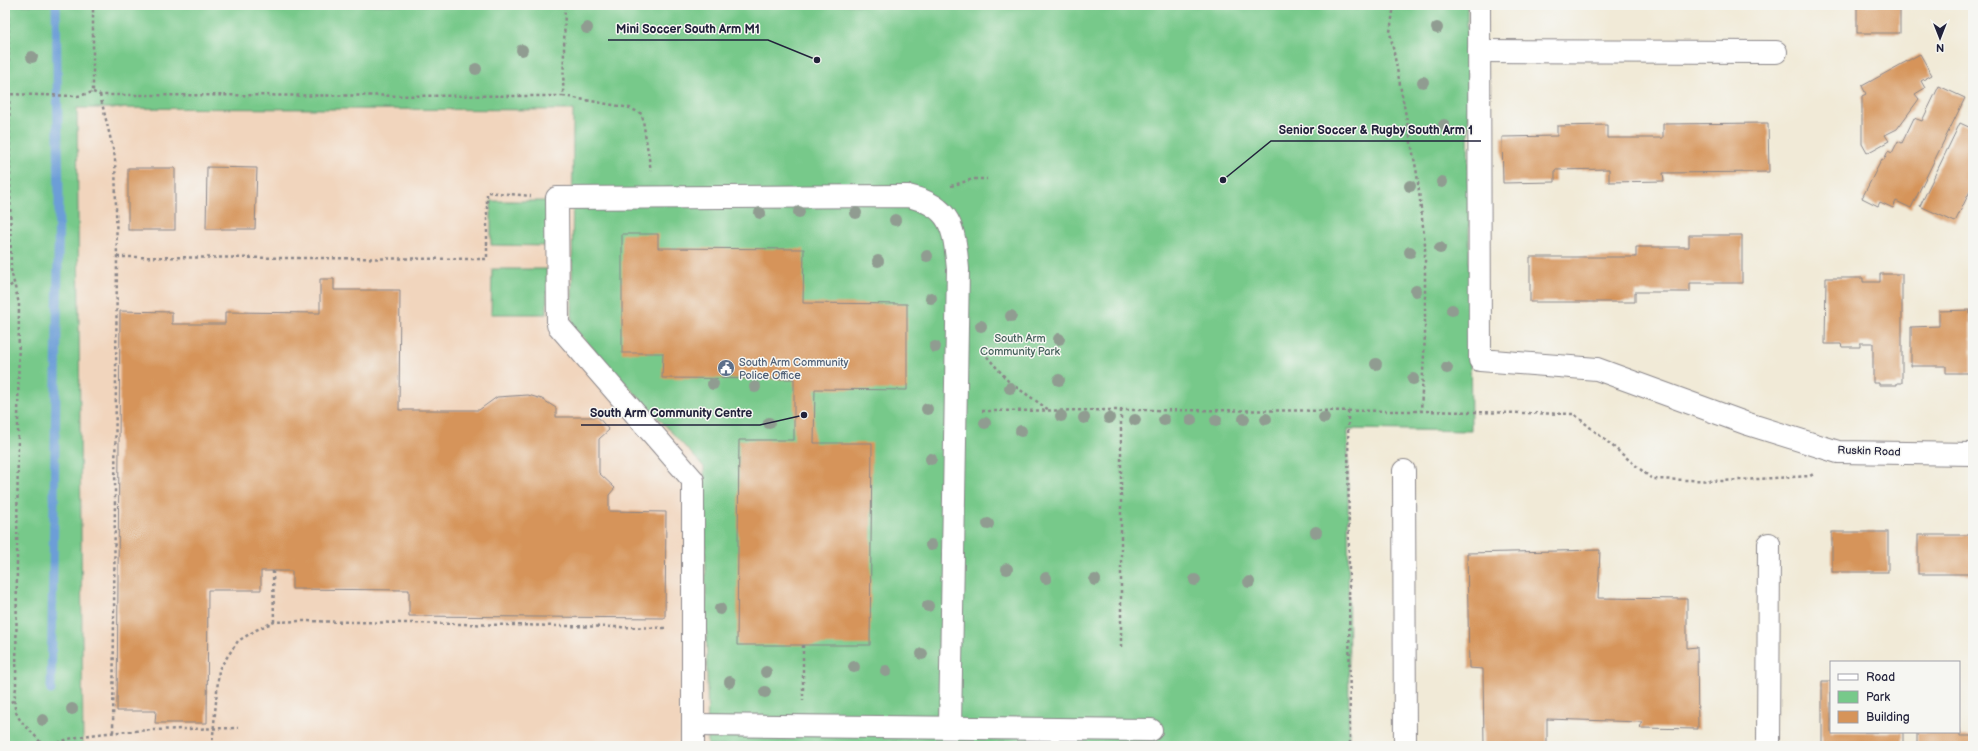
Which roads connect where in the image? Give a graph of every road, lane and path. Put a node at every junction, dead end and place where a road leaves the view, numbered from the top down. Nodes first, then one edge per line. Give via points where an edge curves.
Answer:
1 (8, 5) edge
2 (93, 5) edge
3 (565, 5) edge
4 (1394, 5) edge
5 (1479, 5) edge
6 (1479, 51) junction
7 (1776, 52) dead end
8 (93, 92) junction
9 (5, 94) edge
10 (9, 95) junction
11 (100, 95) junction
12 (564, 96) junction
13 (987, 179) dead end
14 (656, 197) junction
15 (558, 198) junction
16 (936, 207) junction
17 (117, 257) junction
18 (14, 283) junction
19 (5, 290) edge
20 (978, 346) dead end
21 (1050, 410) junction
22 (1122, 410) junction
23 (1348, 410) junction
24 (1421, 410) junction
25 (956, 412) junction
26 (1838, 452) junction
27 (1973, 454) edge
28 (1404, 471) dead end
29 (1769, 544) dead end
30 (273, 571) dead end
31 (274, 622) junction
32 (692, 628) junction
33 (803, 645) dead end
34 (1122, 648) dead end
35 (13, 701) junction
36 (5, 704) edge
37 (803, 726) junction
38 (238, 728) dead end
39 (950, 728) junction
40 (213, 729) junction
41 (1151, 730) dead end
42 (113, 733) junction
43 (693, 736) edge
44 (43, 746) edge
45 (53, 746) edge
46 (212, 746) edge
47 (1350, 746) edge
48 (1406, 746) edge
49 (1768, 746) edge

1 - 10 path
2 - 8 path
3 - 12 path
4 - 24 path via 1390,32 1417,174 1425,244 1425,335
5 - 6 street
6 - 7 street
6 - 26 street, Ruskin Road via 1480,360 1597,369 1745,423
8 - 10 path via 78,96
8 - 11 path
9 - 10 path
10 - 18 path via 10,270
11 - 12 path
11 - 17 path via 116,156
12 - 14 path via 630,108 642,114
13 - 16 path via 973,179 950,186 940,195
14 - 15 street
14 - 16 street via 908,196
15 - 17 path via 487,192 487,259
15 - 32 street via 558,325 693,480
16 - 25 street via 948,220 953,231 958,269
17 - 42 path
18 - 19 path
18 - 35 path via 19,312 16,688
20 - 21 path via 1009,382
21 - 22 path
21 - 25 path
22 - 23 path
22 - 34 path
23 - 24 path
23 - 47 path
24 - 26 path via 1574,414 1652,479 1722,481 1810,476 1826,468
25 - 39 street
26 - 27 street, Ruskin Road
28 - 48 street
29 - 49 street
30 - 31 path
31 - 32 path
31 - 40 path via 238,641 219,669
32 - 43 street
33 - 37 path
35 - 36 path
35 - 44 path via 15,712
37 - 39 street
37 - 43 street
38 - 40 path
39 - 41 street
40 - 42 path
40 - 46 path
42 - 45 path via 58,741

